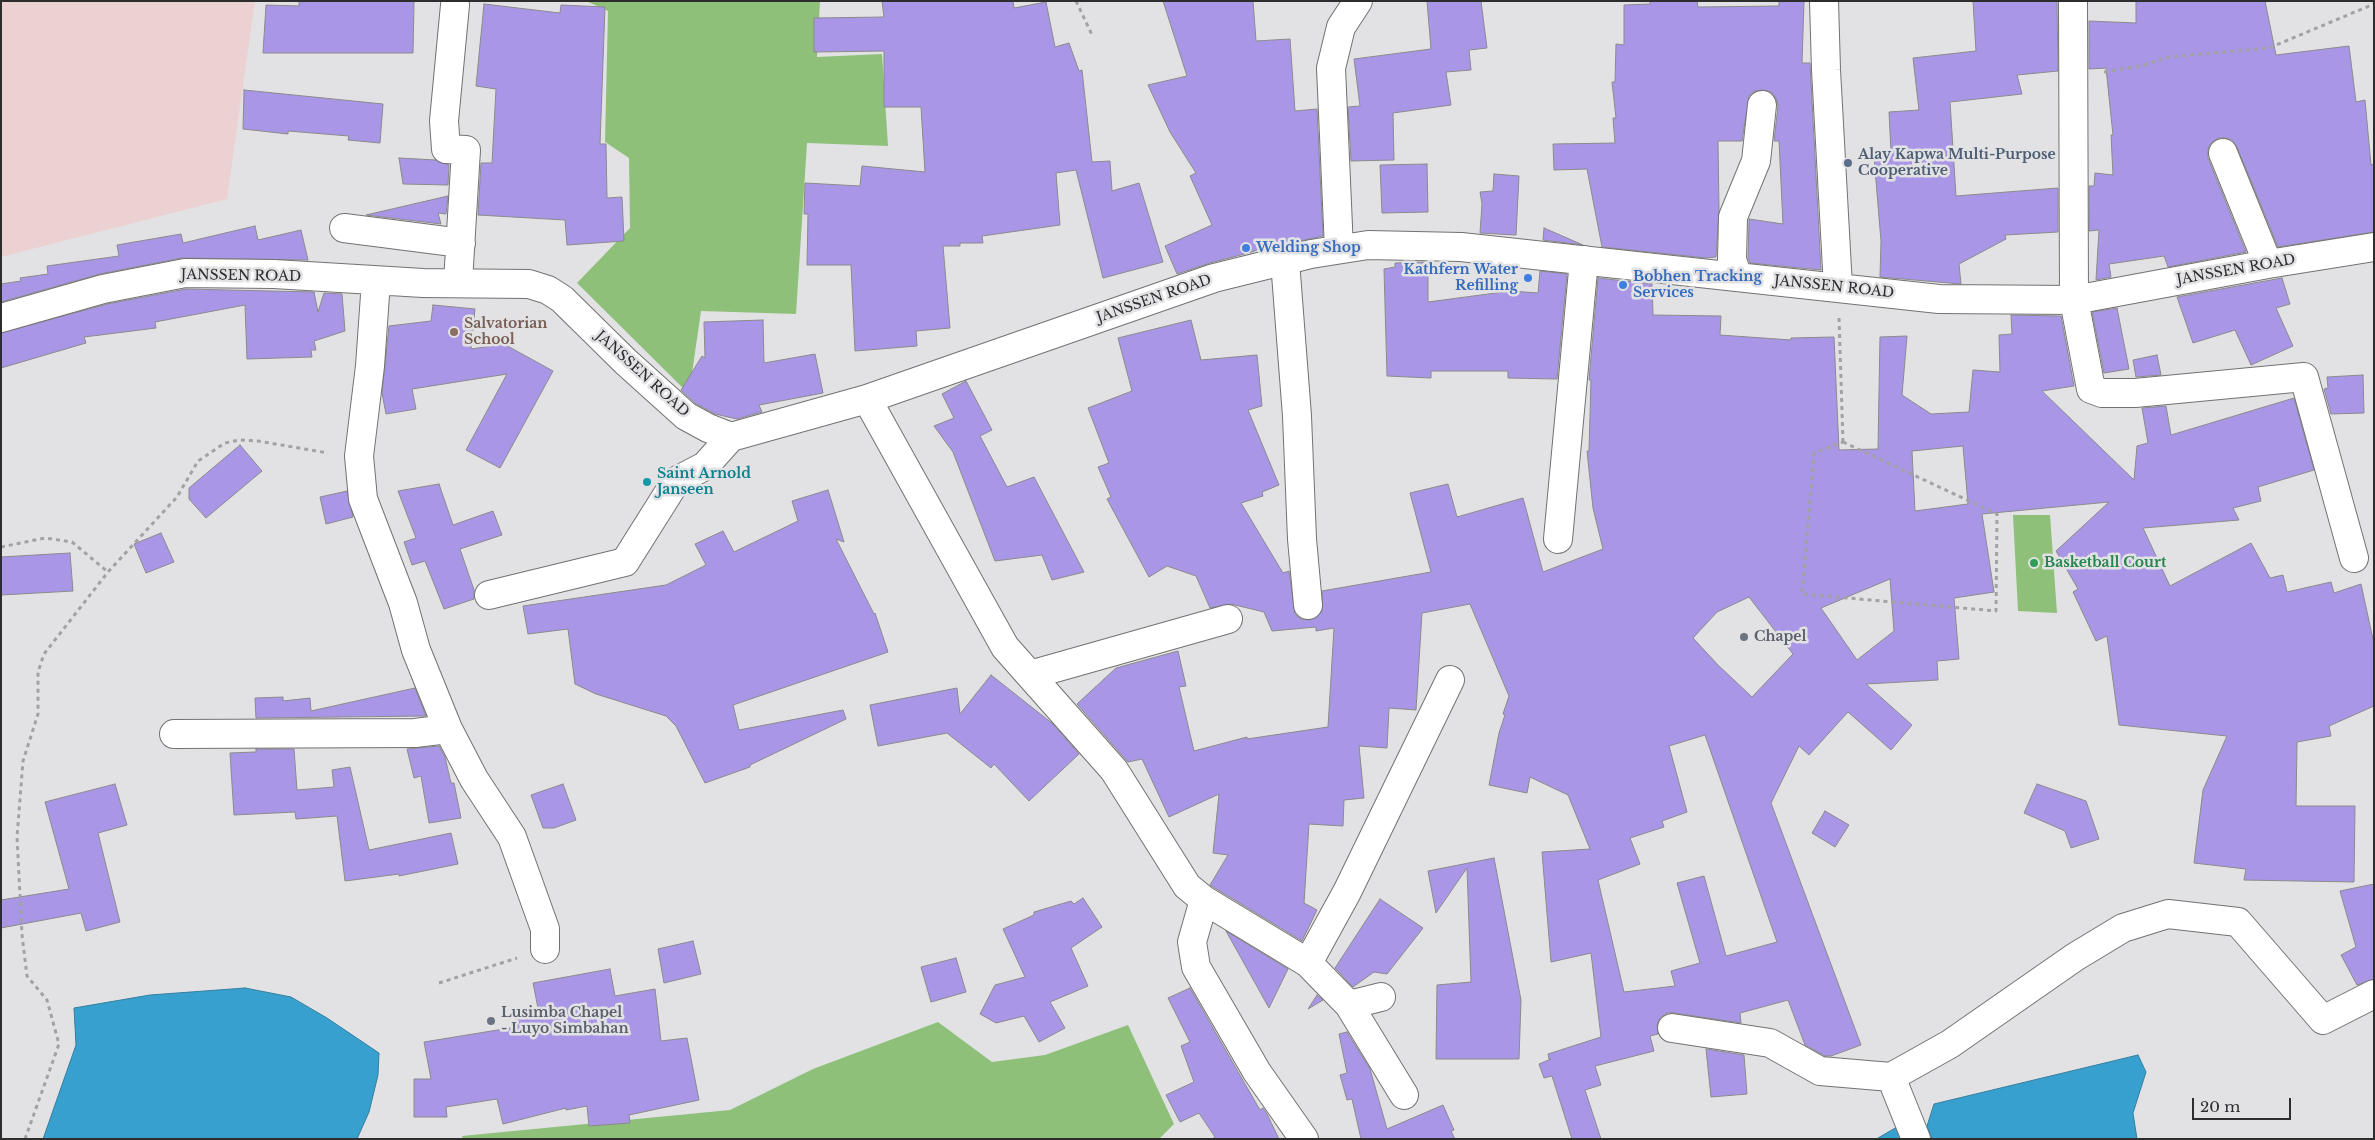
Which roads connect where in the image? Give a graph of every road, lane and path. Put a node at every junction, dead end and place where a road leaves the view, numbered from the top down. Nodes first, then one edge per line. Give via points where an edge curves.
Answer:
1 (1076, 1) edge
2 (1358, 1) edge
3 (1824, 1) edge
4 (2073, 1) edge
5 (2374, 4) edge
6 (455, 5) dead end
7 (1093, 37) dead end
8 (2074, 76) junction
9 (1762, 105) dead end
10 (2223, 153) dead end
11 (344, 228) dead end
12 (461, 243) junction
13 (2374, 247) edge
14 (1338, 249) junction
15 (1584, 260) junction
16 (1285, 261) junction
17 (2268, 264) junction
18 (1738, 277) junction
19 (376, 281) junction
20 (458, 282) junction
21 (1838, 287) junction
22 (2074, 300) junction
23 (1, 318) edge
24 (867, 400) junction
25 (731, 437) junction
26 (1843, 442) junction
27 (359, 456) junction
28 (1558, 539) dead end
29 (1, 547) edge
30 (2354, 558) dead end
31 (108, 572) junction
32 (489, 595) dead end
33 (1308, 605) dead end
34 (1228, 619) dead end
35 (1030, 675) junction
36 (1450, 680) dead end
37 (448, 729) junction
38 (174, 734) dead end
39 (1204, 900) junction
40 (545, 949) joint
41 (1308, 963) junction
42 (439, 983) dead end
43 (2374, 994) edge
44 (1381, 997) dead end
45 (1349, 1005) junction
46 (1672, 1028) dead end
47 (1891, 1077) junction
48 (1404, 1096) dead end
49 (25, 1139) edge
50 (1304, 1139) edge
51 (1916, 1139) edge

1 - 7 path
2 - 14 street via 1341,27 1331,68
3 - 21 street
4 - 8 street
5 - 8 path via 2269,48 2169,57 2142,66
6 - 12 street via 444,121 446,149 466,150
8 - 22 street
9 - 18 street via 1756,161 1733,218 1732,260
10 - 17 street
11 - 12 street
12 - 20 street
13 - 17 street, JANSSEN ROAD
14 - 15 street, JANSSEN ROAD via 1368,244 1461,247
14 - 16 street, JANSSEN ROAD
15 - 18 street, JANSSEN ROAD
15 - 28 street
16 - 24 street, JANSSEN ROAD via 1214,278
16 - 33 street
17 - 22 street, JANSSEN ROAD
18 - 21 street, JANSSEN ROAD
19 - 20 street, JANSSEN ROAD
19 - 23 street, JANSSEN ROAD via 186,272 103,289
19 - 27 street
20 - 25 street, JANSSEN ROAD via 529,284 548,290 562,299 686,416
21 - 22 street, JANSSEN ROAD via 1939,299
21 - 26 path
22 - 30 street via 2091,389 2102,393 2304,378
24 - 25 street, JANSSEN ROAD
24 - 35 street via 1005,646
25 - 32 street via 705,466 676,481 625,562
26 - 26 path via 1997,514 1996,611 1802,594 1814,454
27 - 31 path via 258,441 225,443 198,461 177,497
27 - 37 street via 363,499 403,603 416,650
29 - 31 path via 44,538 72,542
31 - 49 path via 44,654 38,672 38,714 23,761 17,837 27,976 47,1000 59,1044
34 - 35 street
35 - 39 street via 1114,770 1188,886
36 - 41 street via 1347,892
37 - 38 street via 414,733
37 - 40 street via 474,779 512,837 545,929
39 - 41 street
39 - 50 street via 1192,942 1196,967 1257,1072
40 - 42 path
41 - 45 street
43 - 47 street via 2323,1020 2238,922 2168,914 2123,928 2075,957 1950,1044
44 - 45 street
45 - 48 street
46 - 47 street via 1770,1043 1820,1071
47 - 51 street

